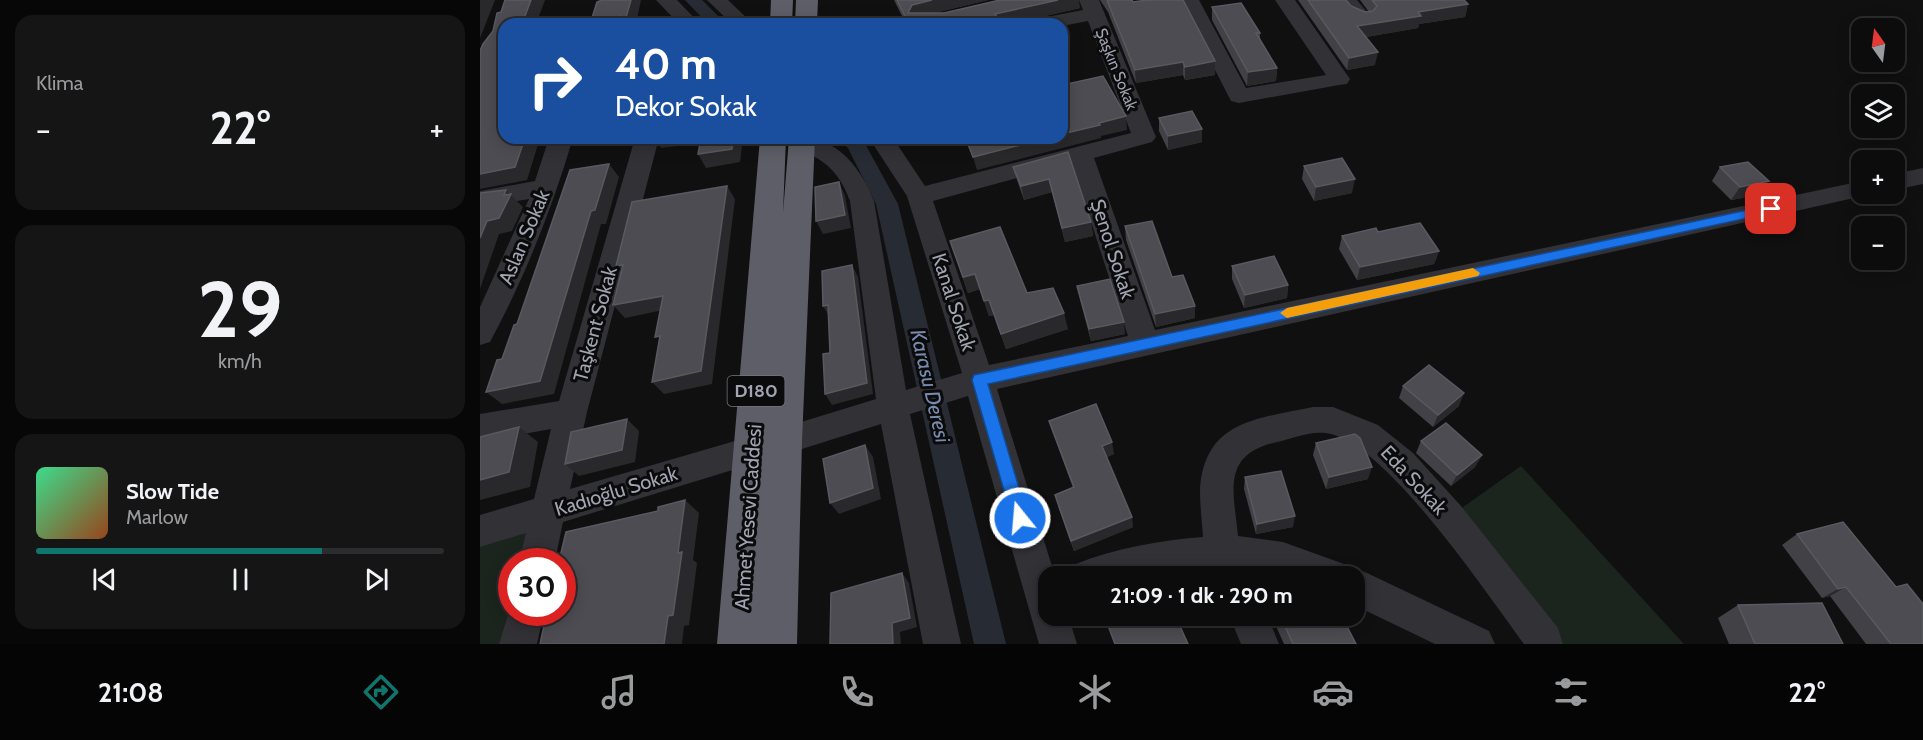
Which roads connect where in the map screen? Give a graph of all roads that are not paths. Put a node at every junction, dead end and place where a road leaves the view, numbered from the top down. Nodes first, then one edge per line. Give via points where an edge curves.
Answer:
1 (666, 0) edge
2 (717, 0) edge
3 (782, 0) edge
4 (807, 0) edge
5 (1189, 0) edge
6 (1285, 0) edge
7 (1347, 0) edge
8 (1092, 7) edge
9 (677, 18) edge
10 (736, 18) edge
11 (781, 18) edge
12 (806, 18) edge
13 (1057, 18) edge
14 (1362, 18) edge
15 (1120, 77) junction
16 (1097, 83) edge
17 (560, 144) edge
18 (792, 144) edge
19 (803, 144) edge
20 (885, 144) edge
21 (1081, 154) junction
22 (634, 156) edge
23 (1923, 176) edge
24 (555, 180) junction
25 (1905, 180) edge
26 (1851, 191) edge
27 (919, 196) junction
28 (480, 199) edge
29 (480, 334) edge
30 (1144, 344) junction
31 (979, 380) junction
32 (893, 407) junction
33 (572, 412) junction
34 (480, 428) edge
35 (768, 446) junction
36 (548, 511) junction
37 (480, 531) edge
38 (540, 548) edge
39 (1227, 564) edge
40 (1135, 566) edge
41 (1306, 566) edge
42 (1038, 571) edge
43 (1365, 591) edge
44 (522, 626) edge
45 (1054, 626) edge
46 (1253, 626) edge
47 (518, 644) edge
48 (740, 644) edge
49 (776, 644) edge
50 (942, 644) edge
51 (1058, 644) edge
52 (1260, 644) edge
53 (1476, 644) edge
54 (1544, 644) edge

1 - 9 street
2 - 10 street
3 - 11 highway
4 - 12 highway
5 - 6 street via 1239,96 1339,79
7 - 14 street
8 - 13 street
8 - 15 street, Şaşkın Sokak
15 - 16 street
15 - 21 street, Şaşkın Sokak via 1144,137
17 - 24 street, Aslan Sokak
18 - 35 highway, Ahmet Yesevi Caddesi / D180
19 - 32 street via 842,164 862,201
20 - 27 street, Kanal Sokak
21 - 27 street
21 - 30 street, Şenol Sokak
22 - 33 street, Taşkent Sokak
23 - 25 street
24 - 28 street
24 - 29 street, Aslan Sokak
26 - 30 street, Kadıoğlu Sokak
27 - 31 street, Kanal Sokak
30 - 31 street, Kadıoğlu Sokak
31 - 32 street, Kadıoğlu Sokak
31 - 42 street, Kanal Sokak
32 - 35 street, Kadıoğlu Sokak
32 - 50 street
33 - 34 street
33 - 36 street, Taşkent Sokak
35 - 36 street, Kadıoğlu Sokak
35 - 48 highway, Ahmet Yesevi Caddesi / D180
35 - 49 highway, Ahmet Yesevi Caddesi / D180
36 - 37 street, Kadıoğlu Sokak
36 - 38 street, Taşkent Sokak
39 - 40 street via 1163,560
39 - 41 street via 1266,555
39 - 54 street, Eda Sokak via 1217,491 1224,455 1254,434 1313,420 1333,420 1367,435 1401,463 1449,517
43 - 53 street
44 - 47 street
45 - 51 street, Kanal Sokak
46 - 52 street

